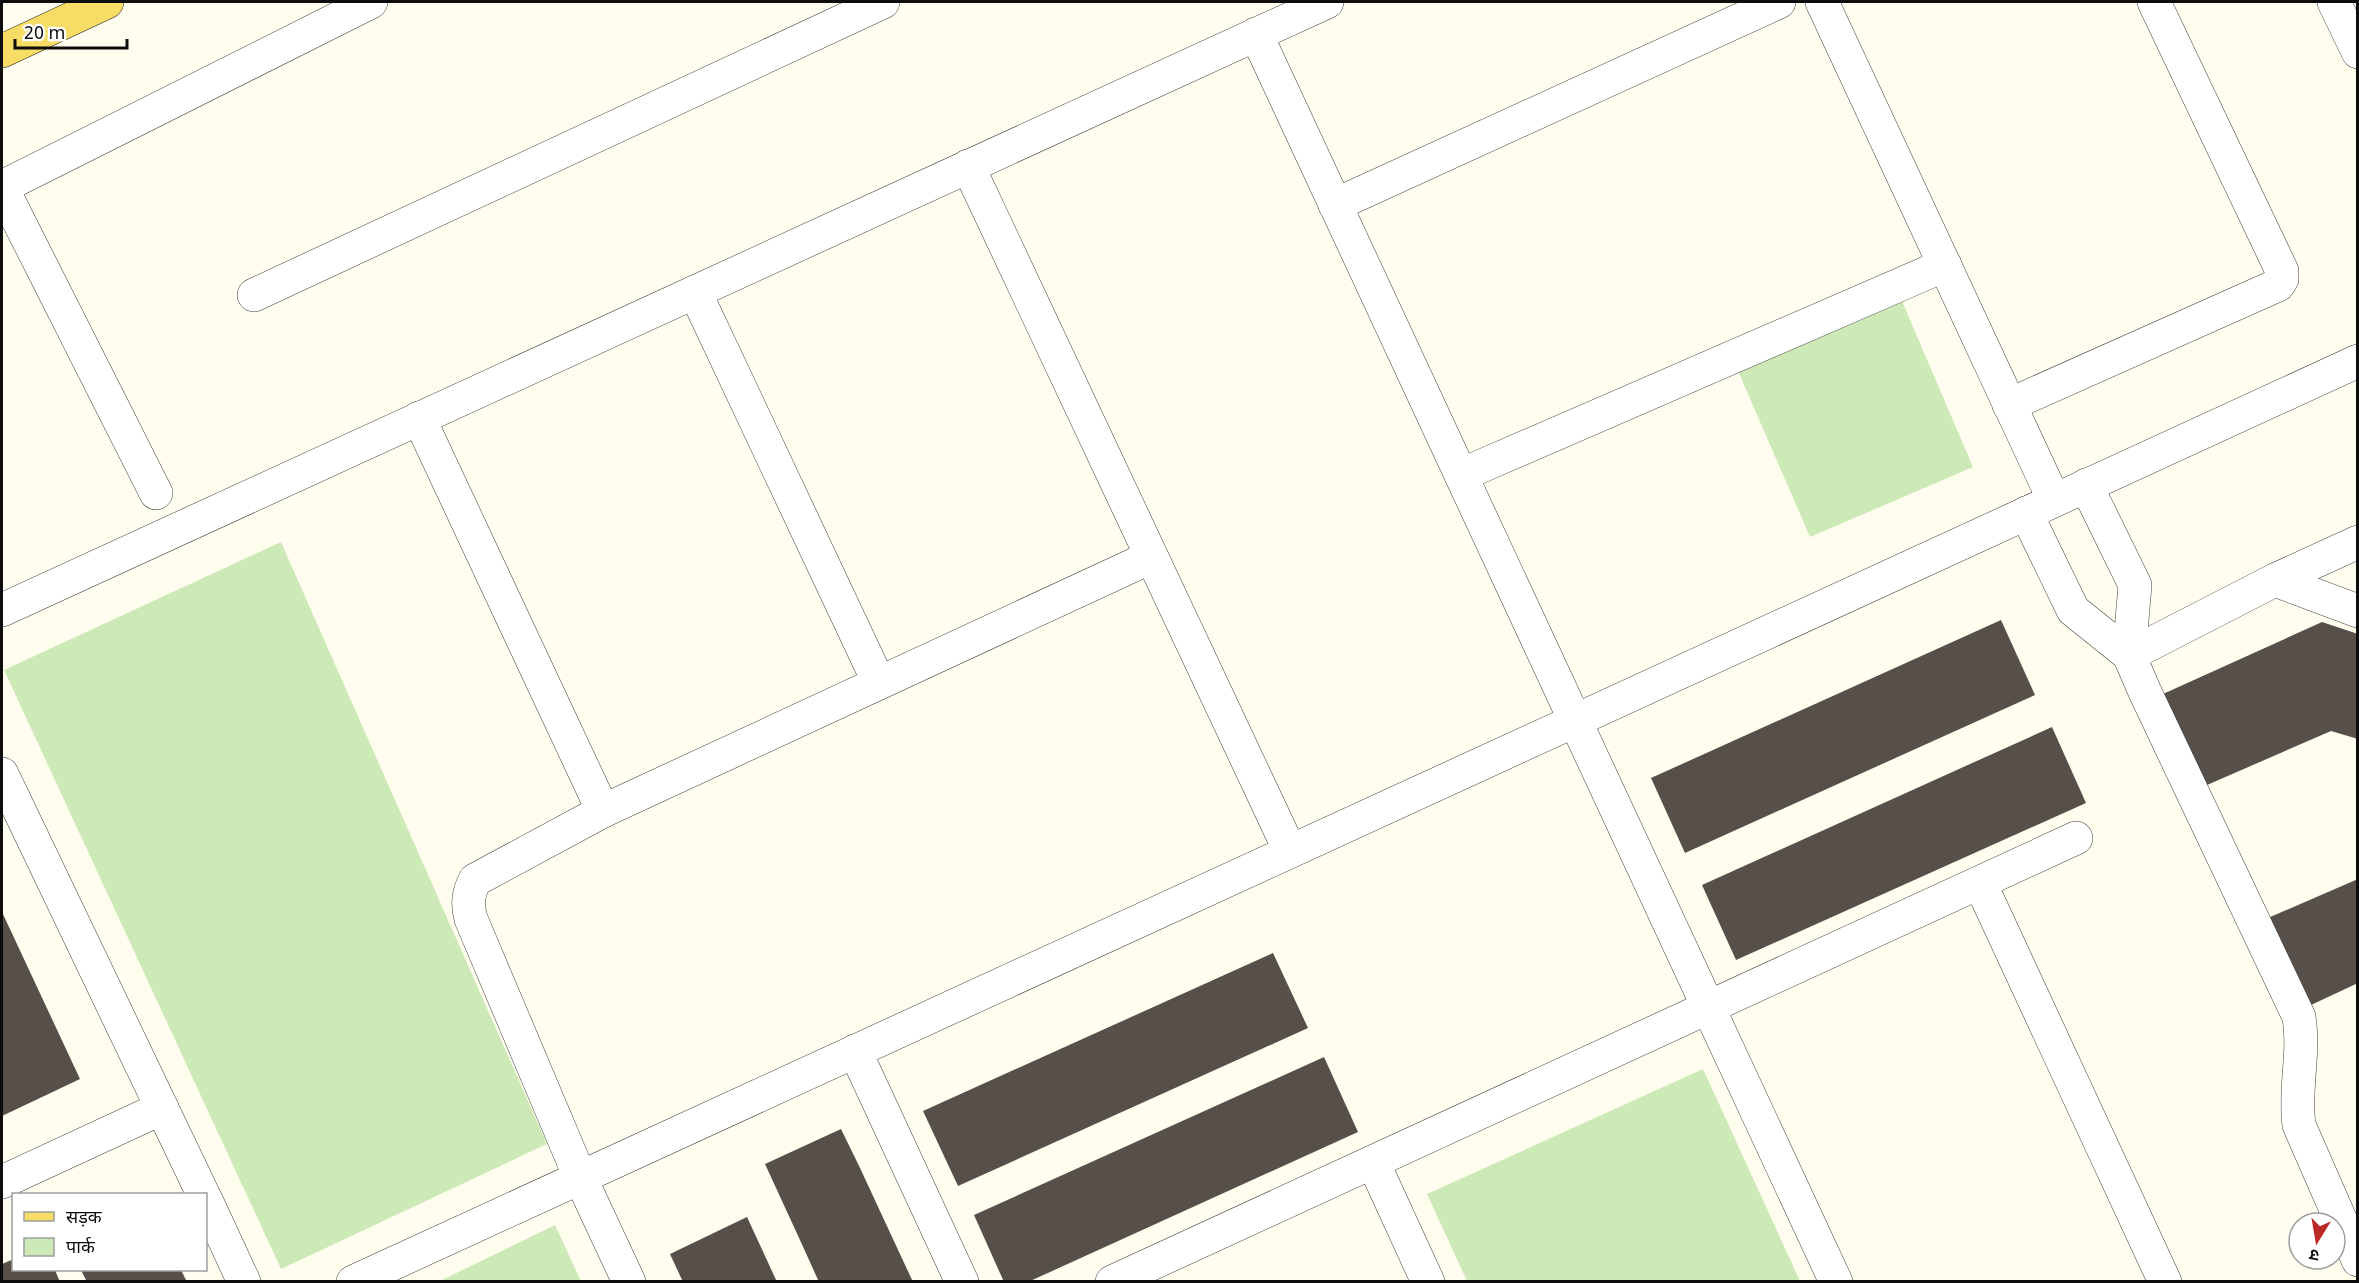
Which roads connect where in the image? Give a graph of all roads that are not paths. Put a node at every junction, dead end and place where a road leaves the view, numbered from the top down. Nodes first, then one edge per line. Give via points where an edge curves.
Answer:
1 (108, 2) edge
2 (371, 2) edge
3 (883, 2) edge
4 (1327, 2) edge
5 (1779, 2) edge
6 (1822, 2) edge
7 (2154, 2) edge
8 (2334, 2) edge
9 (1256, 34) junction
10 (2, 51) edge
11 (2358, 52) edge
12 (968, 166) junction
13 (2, 188) edge
14 (1335, 205) junction
15 (1945, 266) junction
16 (695, 292) junction
17 (254, 295) dead end
18 (2358, 361) edge
19 (2009, 405) junction
20 (419, 418) junction
21 (1461, 475) junction
22 (2086, 486) junction
23 (156, 493) dead end
24 (2040, 507) junction
25 (2358, 542) edge
26 (1152, 557) junction
27 (2275, 580) junction
28 (2, 610) edge
29 (2358, 611) edge
30 (2129, 655) junction
31 (879, 683) junction
32 (1575, 720) junction
33 (2, 774) edge
34 (603, 811) junction
35 (2076, 838) dead end
36 (1290, 851) junction
37 (1980, 883) junction
38 (1709, 1007) junction
39 (855, 1051) junction
40 (162, 1108) junction
41 (1373, 1162) junction
42 (580, 1177) junction
43 (2, 1182) edge
44 (203, 1193) edge
45 (207, 1202) edge
46 (2358, 1260) edge
47 (1153, 1273) edge
48 (244, 1281) edge
49 (352, 1281) edge
50 (629, 1281) edge
51 (962, 1281) edge
52 (1112, 1281) edge
53 (1428, 1281) edge
54 (1836, 1281) edge
55 (2165, 1281) edge

1 - 10 main road
2 - 13 street
3 - 17 street
4 - 9 street
5 - 14 street
6 - 15 street
7 - 19 street via 2282,271 2282,279 2278,285
8 - 11 street
9 - 12 street
9 - 14 street
12 - 16 street
12 - 26 street
13 - 23 street
14 - 21 street
15 - 19 street
15 - 21 street
16 - 20 street
16 - 31 street
18 - 22 street
19 - 24 street
20 - 28 street
20 - 34 street
21 - 32 street
22 - 24 street
22 - 30 street via 2135,585
24 - 30 street via 2073,610
24 - 32 street
25 - 27 street
26 - 31 street
26 - 36 street
27 - 29 street
27 - 30 street
30 - 46 street via 2299,1017 2303,1039 2299,1125
31 - 34 street
32 - 36 street
32 - 38 street
33 - 40 street
34 - 42 street via 475,880 468,905
35 - 37 street
36 - 39 street
37 - 38 street
37 - 55 street
38 - 41 street
38 - 54 street
39 - 42 street
39 - 51 street
40 - 43 street
40 - 44 street
41 - 47 street
41 - 53 street
42 - 49 street
42 - 50 street
45 - 48 street
47 - 52 street

